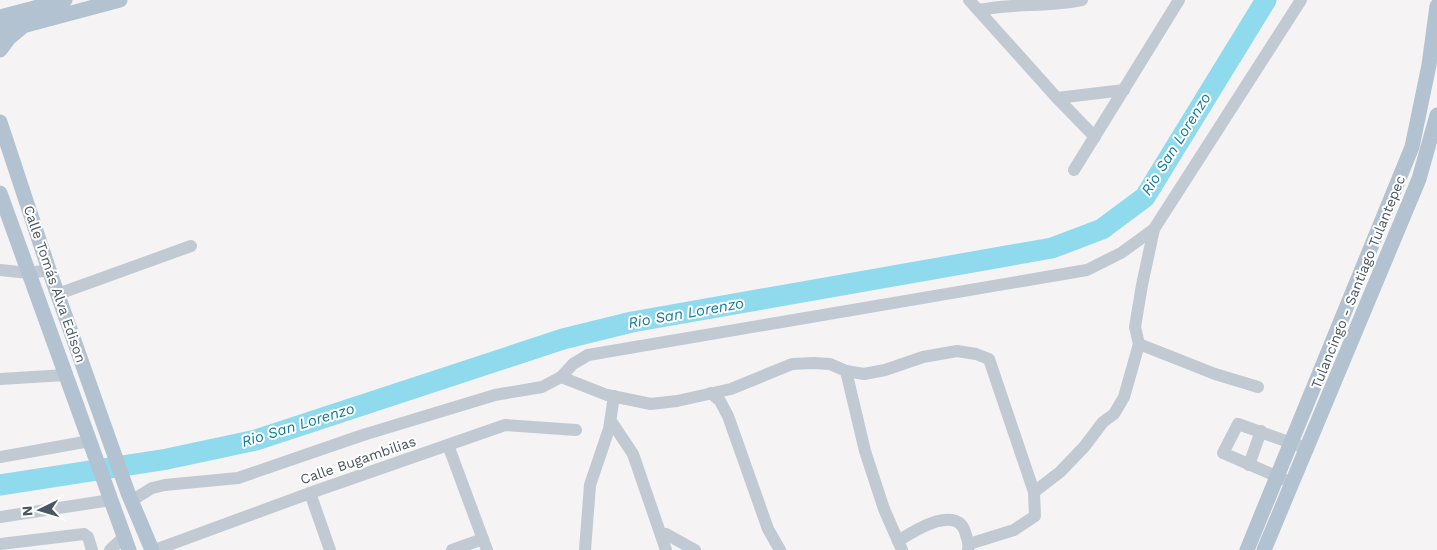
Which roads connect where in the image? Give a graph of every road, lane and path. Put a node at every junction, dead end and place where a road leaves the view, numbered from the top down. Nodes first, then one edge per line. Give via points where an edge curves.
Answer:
1 (65, 0) edge
2 (120, 0) edge
3 (969, 0) edge
4 (1082, 0) edge
5 (1179, 0) edge
6 (1301, 0) edge
7 (1437, 6) edge
8 (979, 10) junction
9 (0, 17) edge
10 (25, 26) junction
11 (1435, 30) edge
12 (0, 32) edge
13 (0, 50) edge
14 (1124, 90) junction
15 (1057, 98) junction
16 (1437, 115) edge
17 (0, 122) edge
18 (1095, 137) junction
19 (1433, 145) edge
20 (1412, 147) junction
21 (1074, 170) dead end
22 (0, 194) edge
23 (1154, 229) junction
24 (191, 246) dead end
25 (0, 270) edge
26 (50, 270) junction
27 (29, 273) junction
28 (58, 294) junction
29 (1139, 344) junction
30 (846, 371) junction
31 (66, 375) junction
32 (561, 377) junction
33 (0, 379) edge
34 (1258, 387) dead end
35 (711, 393) junction
36 (614, 396) junction
37 (610, 421) junction
38 (576, 430) dead end
39 (1261, 431) junction
40 (1292, 442) junction
41 (448, 445) junction
42 (92, 447) junction
43 (1308, 449) junction
44 (0, 457) edge
45 (1248, 465) junction
46 (1277, 477) junction
47 (1292, 483) junction
48 (1034, 492) junction
49 (310, 493) junction
50 (110, 497) junction
51 (129, 497) junction
52 (0, 516) edge
53 (661, 534) junction
54 (0, 544) edge
55 (485, 545) edge
56 (127, 546) edge
57 (900, 546) edge
58 (968, 547) edge
59 (92, 550) edge
60 (110, 550) edge
61 (154, 550) edge
62 (330, 550) edge
63 (452, 550) edge
64 (585, 550) edge
65 (666, 550) edge
66 (695, 550) edge
67 (780, 550) edge
68 (1247, 550) edge
69 (1264, 550) edge

1 - 9 main road
2 - 10 main road
3 - 8 street
4 - 8 street
5 - 14 street
6 - 23 street
7 - 11 main road, Tulancingo - Santiago Tulantepec
8 - 15 street
10 - 12 main road
10 - 13 main road
11 - 20 main road, Tulancingo - Santiago Tulantepec
14 - 15 street
14 - 18 street
15 - 18 street
16 - 19 main road, Tulancingo - Santiago Tulantepec
17 - 26 main road, Calle Tomás Alva Edison
18 - 21 street
19 - 20 street
19 - 43 main road, Tulancingo - Santiago Tulantepec
20 - 40 main road, Tulancingo - Santiago Tulantepec
22 - 27 main road, Calle Tomás Alva Edison
23 - 29 street via 1136,327
23 - 32 street via 1121,253 1087,270 588,355
24 - 28 street
25 - 27 street
26 - 27 street
26 - 28 main road, Calle Tomás Alva Edison
27 - 31 main road, Calle Tomás Alva Edison
28 - 51 main road, Calle Tomás Alva Edison
29 - 34 street
29 - 48 street via 1124,396 1114,414 1103,422 1060,472
30 - 35 street via 830,364 792,364 731,389
30 - 48 street via 864,374 957,351 990,359
30 - 57 street via 865,451
31 - 33 street
31 - 42 main road, Calle Tomás Alva Edison
32 - 36 street
32 - 51 street via 542,386 495,395 363,435 238,478 165,484
35 - 36 street via 651,404
35 - 67 street via 728,416 768,528
36 - 37 street
37 - 53 street via 633,454
37 - 64 street via 590,485
38 - 41 street, Calle Bugambilias via 505,425
39 - 40 street
39 - 45 street
39 - 45 street via 1238,424 1223,454
40 - 43 street
40 - 46 main road, Tulancingo - Santiago Tulantepec
41 - 49 street, Calle Bugambilias
41 - 55 street
42 - 44 street
42 - 50 main road, Calle Tomás Alva Edison
43 - 47 main road, Tulancingo - Santiago Tulantepec
45 - 46 street
46 - 47 street
46 - 68 main road, Tulancingo - Santiago Tulantepec
47 - 69 main road, Tulancingo - Santiago Tulantepec
48 - 58 street via 1035,516 1014,530
49 - 61 street, Calle Bugambilias
49 - 62 street
50 - 52 street
50 - 56 main road, Calle Tomás Alva Edison
51 - 61 main road, Calle Tomás Alva Edison
53 - 65 street
53 - 66 street
54 - 59 street via 84,534
55 - 63 street
56 - 60 street
57 - 58 street via 915,530 953,519 961,522

